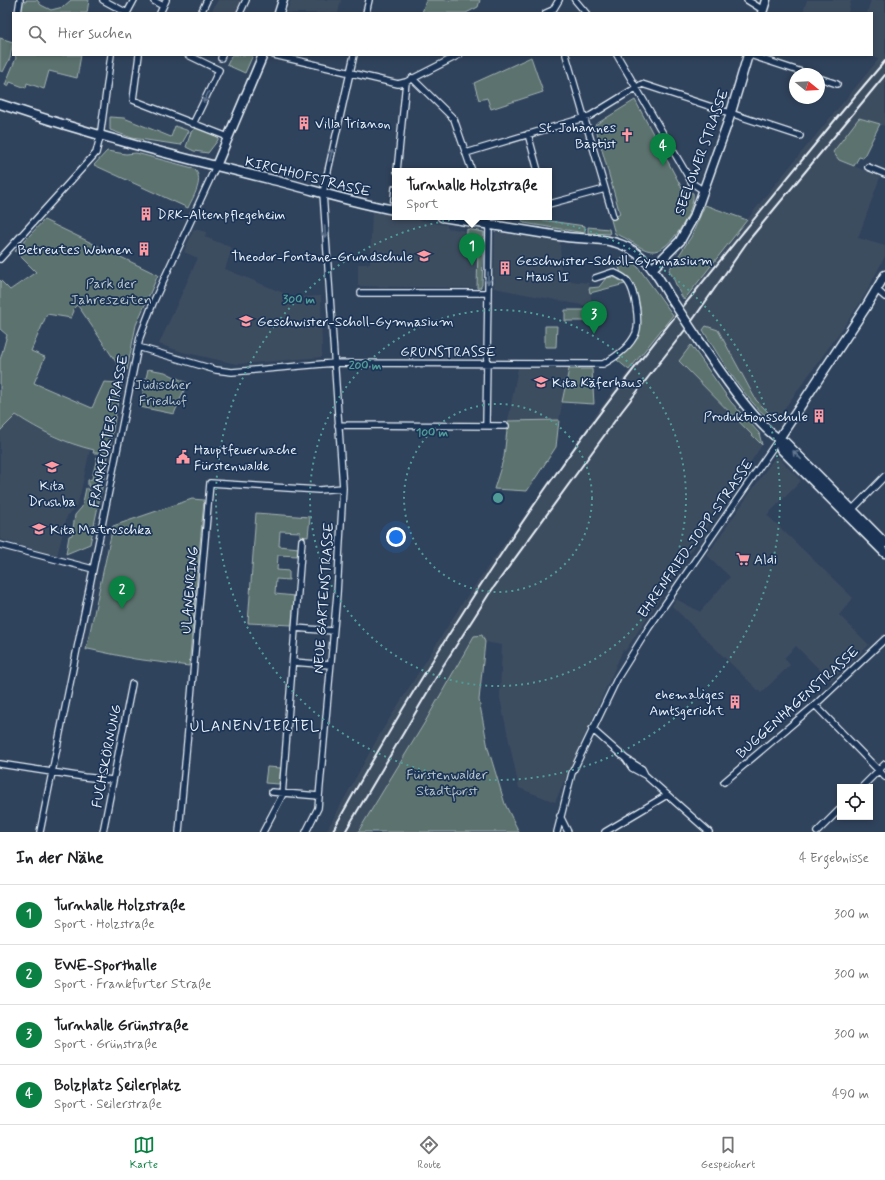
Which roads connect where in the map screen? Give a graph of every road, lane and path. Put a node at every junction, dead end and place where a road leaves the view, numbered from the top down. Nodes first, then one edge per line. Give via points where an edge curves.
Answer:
1 (20, 0) edge
2 (103, 0) edge
3 (134, 0) edge
4 (166, 0) edge
5 (207, 0) edge
6 (246, 0) edge
7 (283, 0) edge
8 (369, 0) edge
9 (560, 0) edge
10 (575, 0) edge
11 (747, 0) edge
12 (766, 0) edge
13 (154, 2) dead end
14 (163, 6) junction
15 (553, 11) edge
16 (762, 11) edge
17 (18, 12) edge
18 (125, 12) edge
19 (128, 12) edge
20 (160, 12) edge
21 (201, 12) edge
22 (240, 12) edge
23 (279, 12) edge
24 (366, 12) edge
25 (585, 12) edge
26 (111, 56) edge
27 (139, 56) edge
28 (190, 56) edge
29 (263, 56) edge
30 (278, 56) edge
31 (354, 56) edge
32 (458, 56) edge
33 (566, 56) edge
34 (618, 56) edge
35 (749, 56) edge
36 (752, 56) edge
37 (789, 68) edge
38 (350, 73) junction
39 (412, 78) junction
40 (825, 80) edge
41 (406, 82) junction
42 (837, 84) dead end
43 (637, 87) junction
44 (0, 104) edge
45 (730, 112) junction
46 (583, 119) junction
47 (193, 124) junction
48 (528, 134) junction
49 (800, 136) dead end
50 (100, 137) junction
51 (228, 137) junction
52 (466, 153) junction
53 (216, 166) junction
54 (868, 167) dead end
55 (397, 168) edge
56 (471, 168) edge
57 (537, 168) edge
58 (885, 174) edge
59 (605, 189) junction
60 (704, 191) junction
61 (323, 193) junction
62 (552, 203) edge
63 (392, 209) edge
64 (613, 216) dead end
65 (476, 220) edge
66 (488, 221) edge
67 (0, 259) edge
68 (652, 269) junction
69 (885, 275) edge
70 (595, 278) dead end
71 (877, 290) junction
72 (361, 293) dead end
73 (488, 293) junction
74 (885, 296) edge
75 (138, 348) junction
76 (334, 363) junction
77 (487, 363) junction
78 (338, 425) junction
79 (486, 426) junction
80 (506, 426) dead end
81 (778, 440) junction
82 (885, 476) edge
83 (343, 488) junction
84 (850, 513) junction
85 (302, 540) dead end
86 (885, 543) edge
87 (0, 544) edge
88 (885, 553) edge
89 (93, 569) junction
90 (296, 628) junction
91 (333, 632) junction
92 (885, 639) edge
93 (293, 662) junction
94 (330, 665) junction
95 (132, 684) dead end
96 (815, 705) junction
97 (592, 729) junction
98 (0, 764) edge
99 (885, 764) edge
100 (878, 770) junction
101 (52, 771) junction
102 (885, 777) edge
103 (113, 780) junction
104 (724, 782) dead end
105 (865, 784) edge
106 (272, 792) dead end
107 (282, 793) junction
108 (668, 795) junction
109 (319, 796) junction
110 (837, 812) edge
111 (560, 816) junction
112 (40, 832) edge
113 (103, 832) edge
114 (179, 832) edge
115 (263, 832) edge
116 (306, 832) edge
117 (557, 832) edge
118 (568, 832) edge
119 (604, 832) edge
120 (709, 832) edge
121 (817, 832) edge

1 - 17 street
2 - 18 street
3 - 19 street
4 - 14 street
5 - 21 street
6 - 22 street
7 - 23 street
8 - 24 street
9 - 15 street
10 - 25 street
11 - 16 street
12 - 16 street
13 - 14 street
14 - 20 street
26 - 50 street
27 - 47 street via 133,100
28 -> 47 street via 219,70
29 - 51 street, FRANKFURTER STRASSE
30 - 38 street
31 - 38 street, NEUE GARTENSTRASSE
32 - 39 street
33 - 46 street
34 - 43 street
35 - 45 street, SEELOWER STRASSE
36 - 37 street
38 - 41 street via 398,84
61 -> 38 street, NEUE GARTENSTRASSE
39 - 41 street
39 - 52 street via 454,119
40 - 42 street
41 - 55 street
43 - 45 street via 642,84
43 - 46 street
43 - 60 street via 692,183
44 - 50 street, KIRCHHOFSTRASSE
45 - 49 street
45 - 60 street, SEELOWER STRASSE
46 - 48 street
46 - 59 street
47 - 51 street
48 - 52 street
48 - 57 street
50 - 53 street, KIRCHHOFSTRASSE
50 - 67 street via 96,153
51 - 53 street, FRANKFURTER STRASSE
52 - 56 street
53 - 61 street, KIRCHHOFSTRASSE
53 - 75 street, FRANKFURTER STRASSE via 153,303
54 - 58 street
59 - 62 street
59 - 64 street
60 - 68 street, SEELOWER STRASSE via 680,241
61 - 63 street, KIRCHHOFSTRASSE via 357,203
61 -> 76 street, NEUE GARTENSTRASSE
65 - 66 street
66 - 68 street via 584,240 609,241 632,250
66 -> 73 street
68 - 81 street, bridge via 726,381
69 - 71 street, EHRENFRIED-JOPP-STRASSE
70 - 77 street, GRÜNSTRASSE via 613,272 622,276 629,282 635,302 638,320 636,333 615,357 603,364
71 - 74 street
71 - 81 street, EHRENFRIED-JOPP-STRASSE
72 - 73 street
73 - 77 street
75 - 76 street, GRÜNSTRASSE via 222,372
75 - 89 street, FRANKFURTER STRASSE
76 - 77 street, GRÜNSTRASSE
76 - 78 street, NEUE GARTENSTRASSE
77 - 79 street
78 - 79 street
78 - 83 street, NEUE GARTENSTRASSE
79 - 80 street
81 - 84 street via 781,449
81 - 97 street, EHRENFRIED-JOPP-STRASSE via 648,629 618,677
82 - 84 street
83 - 91 street, NEUE GARTENSTRASSE
83 - 114 street, ULANENRING via 319,490 210,483
84 - 86 street
84 - 88 street
85 - 90 street
87 - 89 street
89 - 101 street, FRANKFURTER STRASSE
90 - 91 street
90 - 93 street
91 - 94 street, NEUE GARTENSTRASSE
92 - 96 street, BUGGENHAGENSTRASSE
93 - 94 street
93 - 107 street
94 - 109 street, NEUE GARTENSTRASSE
95 - 103 street, FUCHSKÖRNUNG
96 - 100 street
96 - 104 street, BUGGENHAGENSTRASSE
97 - 108 street via 626,759 632,768 645,775
97 - 111 street, EHRENFRIED-JOPP-STRASSE via 572,773
98 - 101 street
99 - 100 street
100 - 102 street
100 - 105 street
101 - 103 street
101 - 112 street, FRANKFURTER STRASSE
103 - 113 street, FUCHSKÖRNUNG
106 - 107 street
107 - 109 street
107 - 115 street
108 - 119 street
108 - 120 street
109 - 116 street, NEUE GARTENSTRASSE via 318,808
110 - 121 street
111 - 117 street, EHRENFRIED-JOPP-STRASSE
111 - 118 street

